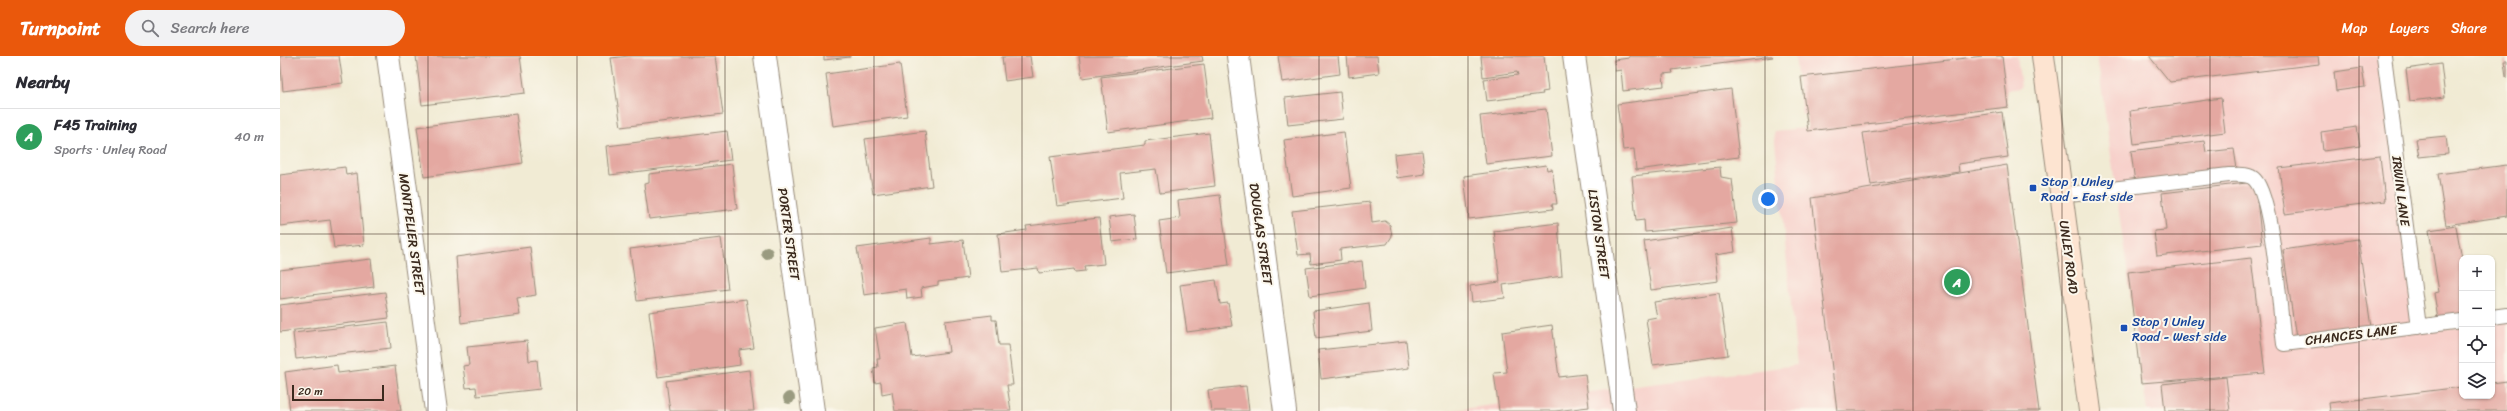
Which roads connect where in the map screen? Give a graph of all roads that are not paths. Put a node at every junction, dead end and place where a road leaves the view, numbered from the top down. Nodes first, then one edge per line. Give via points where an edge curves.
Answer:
1 (388, 56) edge
2 (765, 56) edge
3 (1238, 56) edge
4 (1574, 56) edge
5 (2043, 56) edge
6 (2384, 56) edge
7 (2061, 195) junction
8 (2507, 316) edge
9 (2495, 317) edge
10 (2459, 321) edge
11 (2419, 327) junction
12 (436, 411) edge
13 (813, 411) edge
14 (1285, 411) edge
15 (1624, 411) edge
16 (2090, 411) edge

1 - 12 street, MONTPELIER STREET
2 - 13 street, PORTER STREET
3 - 14 street, DOUGLAS STREET
4 - 15 street, LISTON STREET
5 - 7 main road, UNLEY ROAD
6 - 11 lane, IRWIN LANE
7 - 11 lane, CHANCES LANE via 2244,174 2254,178 2262,189 2268,212 2284,344
7 - 16 main road, UNLEY ROAD
8 - 9 lane
10 - 11 lane, CHANCES LANE

